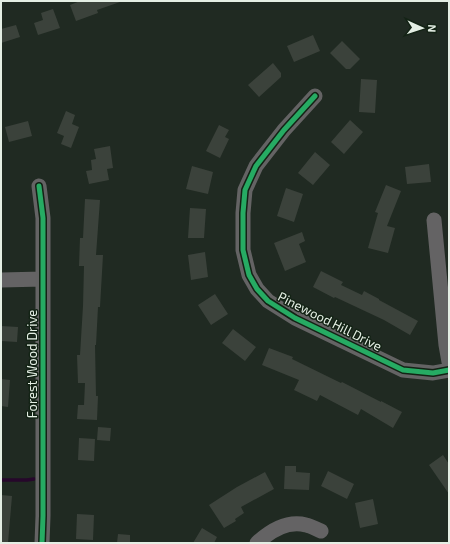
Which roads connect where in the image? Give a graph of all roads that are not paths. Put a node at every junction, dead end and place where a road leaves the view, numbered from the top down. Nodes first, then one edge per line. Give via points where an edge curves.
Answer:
1 (315, 96) dead end
2 (38, 186) dead end
3 (434, 220) dead end
4 (43, 279) junction
5 (1, 280) edge
6 (445, 301) edge
7 (449, 362) edge
8 (449, 370) edge
9 (321, 531) dead end
10 (42, 543) edge
11 (257, 543) edge

1 - 8 street, Pinewood Hill Drive via 256,166 245,190 243,250 249,275 268,301 295,318 403,370 433,373
2 - 4 street, Forest Wood Drive via 43,218
3 - 6 street
4 - 5 street
4 - 10 street, Forest Wood Drive
6 - 7 street
9 - 11 street via 306,525 284,526 272,531

